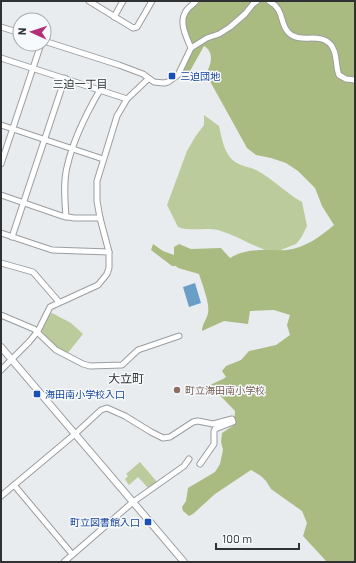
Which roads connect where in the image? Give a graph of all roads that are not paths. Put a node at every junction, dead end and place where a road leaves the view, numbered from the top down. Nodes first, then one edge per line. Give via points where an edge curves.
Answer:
1 (89, 1) edge
2 (123, 1) edge
3 (152, 1) edge
4 (196, 1) edge
5 (257, 1) edge
6 (269, 1) edge
7 (114, 17) junction
8 (1, 27) edge
9 (12, 30) edge
10 (52, 44) edge
11 (191, 48) junction
12 (38, 52) edge
13 (1, 58) edge
14 (33, 68) junction
15 (65, 78) junction
16 (148, 79) junction
17 (355, 80) edge
18 (100, 90) junction
19 (127, 99) junction
20 (1, 126) edge
21 (13, 129) junction
22 (44, 139) junction
23 (73, 149) junction
24 (103, 159) junction
25 (1, 164) edge
26 (1, 196) edge
27 (23, 203) junction
28 (66, 217) junction
29 (100, 218) junction
30 (1, 233) edge
31 (12, 237) junction
32 (109, 252) junction
33 (1, 263) edge
34 (59, 302) junction
35 (1, 315) edge
36 (38, 331) junction
37 (179, 336) dead end
38 (1, 347) edge
39 (12, 360) junction
40 (1, 370) edge
41 (76, 434) junction
42 (190, 459) dead end
43 (200, 464) dead end
44 (14, 485) junction
45 (1, 496) edge
46 (133, 502) junction
47 (72, 554) junction
48 (64, 562) edge
49 (184, 562) edge

1 - 7 street
2 - 7 street
3 - 7 street via 137,27 133,28
4 - 11 street via 183,17
5 - 11 street via 230,27
6 - 17 street via 279,10 287,32 296,37 326,40 334,49 339,75
8 - 9 street
10 - 16 street via 143,74
11 - 16 street via 178,75 168,82 159,83
12 - 14 street
13 - 14 street
14 - 15 street
14 - 21 street
15 - 18 street
15 - 22 street
16 - 19 street
18 - 19 street
18 - 23 street via 80,128
19 - 24 street via 118,116
20 - 21 street
21 - 22 street
21 - 25 street
22 - 23 street
22 - 27 street
23 - 24 street
23 - 28 street via 66,168
24 - 29 street via 97,181
26 - 27 street
27 - 28 street
27 - 31 street
28 - 29 street
29 - 32 street
30 - 31 street
31 - 32 street via 52,250
32 - 34 street via 107,274 98,285
33 - 34 street via 33,272
34 - 36 street via 48,309
35 - 36 street
36 - 37 street via 56,350 90,366 122,364 138,350
36 - 39 street
38 - 39 street
39 - 40 street
39 - 41 street
41 - 43 street via 101,410 107,408 163,438 170,437 193,422 214,424 232,419 233,422 215,429 214,444
41 - 44 street
41 - 46 street
42 - 46 street
44 - 45 street
44 - 47 street
46 - 47 street
46 - 49 street
47 - 48 street

